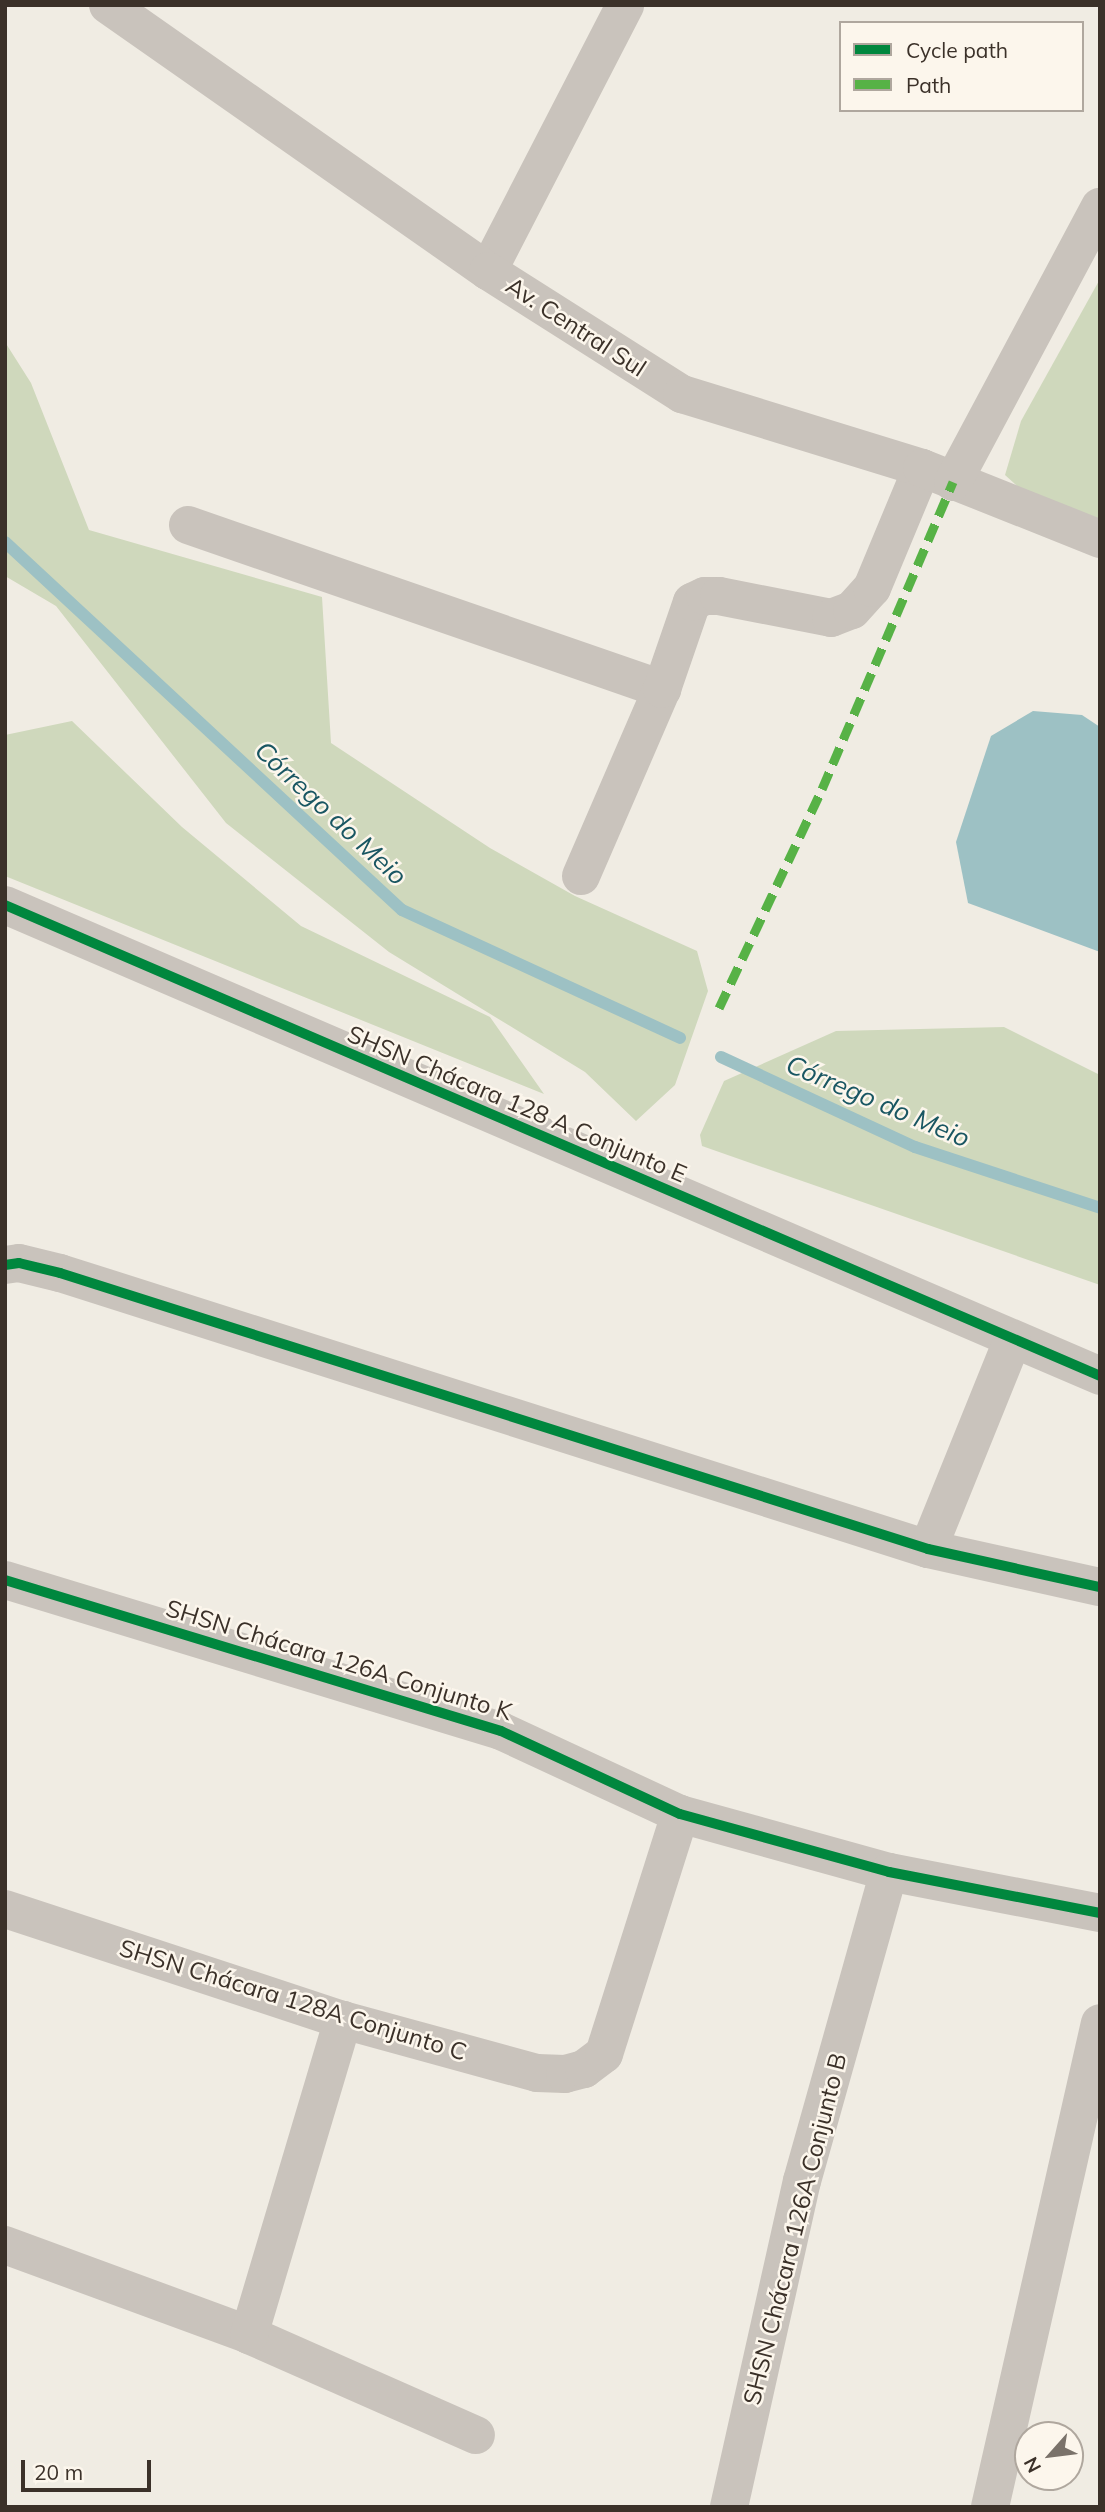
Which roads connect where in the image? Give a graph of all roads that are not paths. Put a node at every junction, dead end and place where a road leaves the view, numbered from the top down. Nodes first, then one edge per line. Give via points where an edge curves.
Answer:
1 (108, 5) edge
2 (625, 5) edge
3 (1100, 207) edge
4 (488, 271) junction
5 (937, 475) junction
6 (188, 524) dead end
7 (1100, 539) edge
8 (662, 690) junction
9 (581, 876) dead end
10 (5, 905) edge
11 (5, 1265) edge
12 (1012, 1341) junction
13 (1100, 1376) edge
14 (928, 1549) junction
15 (5, 1580) edge
16 (1100, 1587) edge
17 (680, 1814) junction
18 (889, 1872) junction
19 (5, 1909) edge
20 (1100, 1913) edge
21 (343, 2020) junction
22 (1100, 2023) edge
23 (5, 2245) edge
24 (249, 2335) junction
25 (475, 2435) dead end
26 (729, 2507) edge
27 (990, 2507) edge

1 - 4 street, Av. Central Sul
2 - 4 street
3 - 5 street
4 - 5 street, Av. Central Sul via 682,394
5 - 7 street, Av. Central Sul
5 - 8 street via 872,588 852,610 831,618 705,596 692,603
6 - 8 street
8 - 9 street
10 - 12 street, SHSN Chácara 128 A Conjunto E
11 - 14 street via 19,1263 60,1273
12 - 13 street, SHSN Chácara 128 A Conjunto E
12 - 14 street
14 - 16 street
15 - 17 street, SHSN Chácara 126A Conjunto K via 501,1731
17 - 18 street, SHSN Chácara 126A Conjunto K
17 - 21 street, SHSN Chácara 128A Conjunto C via 604,2054 584,2069 537,2073
18 - 20 street, SHSN Chácara 126A Conjunto K
18 - 26 street, SHSN Chácara 126A Conjunto B via 802,2181
19 - 21 street, SHSN Chácara 128A Conjunto C
21 - 24 street
22 - 27 street
23 - 24 street
24 - 25 street

